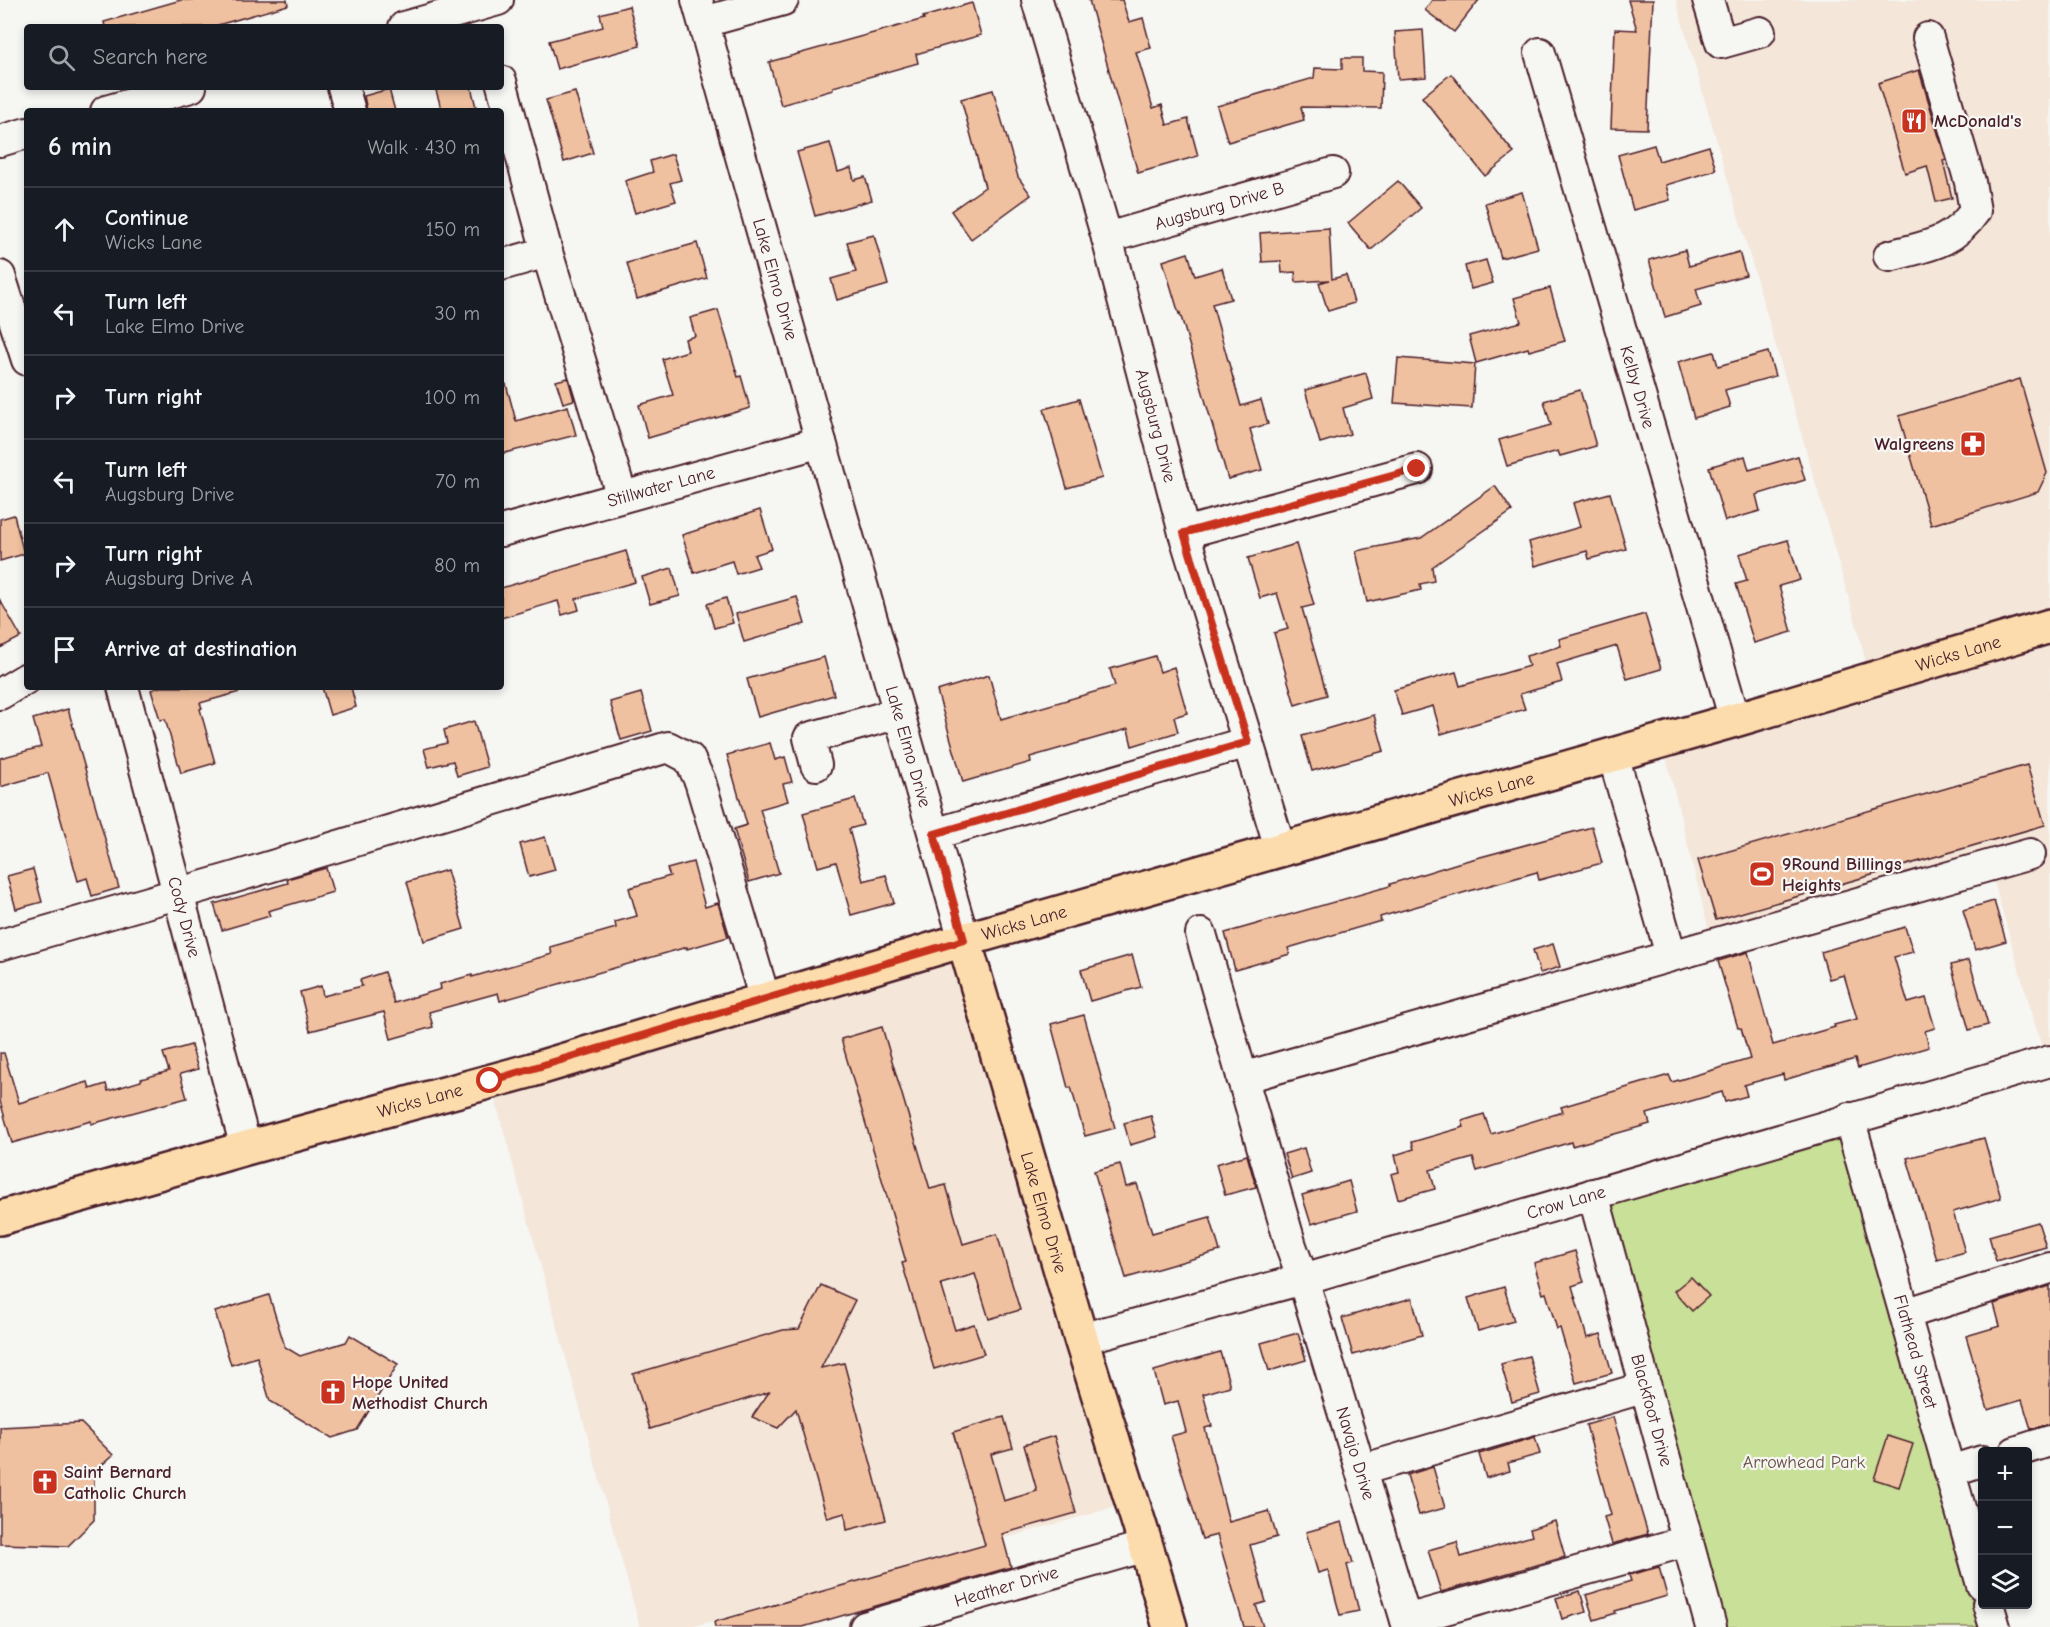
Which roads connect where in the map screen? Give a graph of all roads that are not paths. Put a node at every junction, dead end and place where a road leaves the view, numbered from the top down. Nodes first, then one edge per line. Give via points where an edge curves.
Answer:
1 (783, 0) edge
2 (1037, 0) edge
3 (1708, 0) edge
4 (486, 8) edge
5 (700, 11) edge
6 (417, 24) edge
7 (1760, 32) dead end
8 (1928, 38) dead end
9 (1540, 53) dead end
10 (180, 90) edge
11 (344, 90) edge
12 (503, 90) edge
13 (117, 108) edge
14 (349, 108) edge
15 (24, 134) edge
16 (0, 141) edge
17 (1333, 173) dead end
18 (1107, 238) junction
19 (547, 252) junction
20 (1889, 256) dead end
21 (504, 264) edge
22 (0, 276) edge
23 (24, 351) edge
24 (821, 442) junction
25 (1417, 469) dead end
26 (622, 497) junction
27 (504, 530) edge
28 (1184, 533) junction
29 (2050, 626) edge
30 (24, 680) edge
31 (124, 690) edge
32 (0, 694) edge
33 (899, 713) junction
34 (1735, 720) junction
35 (1248, 742) junction
36 (1613, 755) junction
37 (816, 765) dead end
38 (934, 834) junction
39 (1281, 851) junction
40 (2030, 854) dead end
41 (178, 893) junction
42 (1201, 934) dead end
43 (964, 940) junction
44 (0, 945) edge
45 (1671, 955) junction
46 (765, 1000) junction
47 (2050, 1061) edge
48 (1242, 1078) junction
49 (1849, 1118) junction
50 (246, 1148) junction
51 (1593, 1194) junction
52 (0, 1218) edge
53 (2050, 1268) edge
54 (1304, 1279) junction
55 (1905, 1314) junction
56 (1081, 1339) junction
57 (1646, 1387) junction
58 (2050, 1441) edge
59 (2031, 1447) edge
60 (1978, 1463) edge
61 (1361, 1470) junction
62 (1950, 1471) junction
63 (1688, 1541) junction
64 (1146, 1546) junction
65 (1978, 1567) edge
66 (1989, 1609) edge
67 (1407, 1624) edge
68 (865, 1627) edge
69 (1170, 1627) edge
70 (1711, 1627) edge
71 (1995, 1627) edge

1 - 5 street
2 - 18 street, Augsburg Drive
3 - 7 street via 1721,43
4 - 6 street
5 - 24 street, Lake Elmo Drive
8 - 20 street via 1975,211 1965,226 1946,240
9 - 34 street, Kelby Drive
10 - 13 street
11 - 14 street
12 - 19 street
15 - 16 street
17 - 18 street, Augsburg Drive B
18 - 28 street, Augsburg Drive
19 - 21 street
19 - 26 street
22 - 23 street
24 - 26 street, Stillwater Lane
24 - 33 street, Lake Elmo Drive
25 - 28 street
26 - 27 street, Stillwater Lane
28 - 35 street, Augsburg Drive
29 - 34 main road, Wicks Lane
30 - 32 street
31 - 41 street, Cody Drive
33 - 37 street via 809,738
33 - 38 street, Lake Elmo Drive
34 - 36 main road, Wicks Lane
35 - 38 street
35 - 39 street, Augsburg Drive
36 - 39 main road, Wicks Lane
36 - 45 street
38 - 43 street, Lake Elmo Drive
39 - 43 main road, Wicks Lane
40 - 45 street
41 - 44 street
41 - 46 street via 668,747 689,758 700,781
41 - 50 street, Cody Drive
42 - 48 street, Navajo Drive
43 - 46 main road, Wicks Lane
43 - 56 main road, Lake Elmo Drive
45 - 48 street
46 - 50 main road, Wicks Lane via 532,1070
47 - 49 street, Crow Lane
48 - 54 street, Navajo Drive
49 - 51 street, Crow Lane
49 - 55 street, Flathead Street
50 - 52 main road, Wicks Lane
51 - 54 street, Crow Lane
51 - 57 street, Blackfoot Drive
53 - 55 street
54 - 56 street, Crow Lane
54 - 61 street, Navajo Drive
55 - 62 street, Flathead Street
56 - 64 main road, Lake Elmo Drive
57 - 61 street
57 - 63 street, Blackfoot Drive
58 - 59 street
60 - 62 street
61 - 67 street, Navajo Drive
62 - 65 street, Flathead Street
63 - 67 street
63 - 70 street, Blackfoot Drive
64 - 68 street, Heather Drive
64 - 69 main road, Lake Elmo Drive
66 - 71 street

